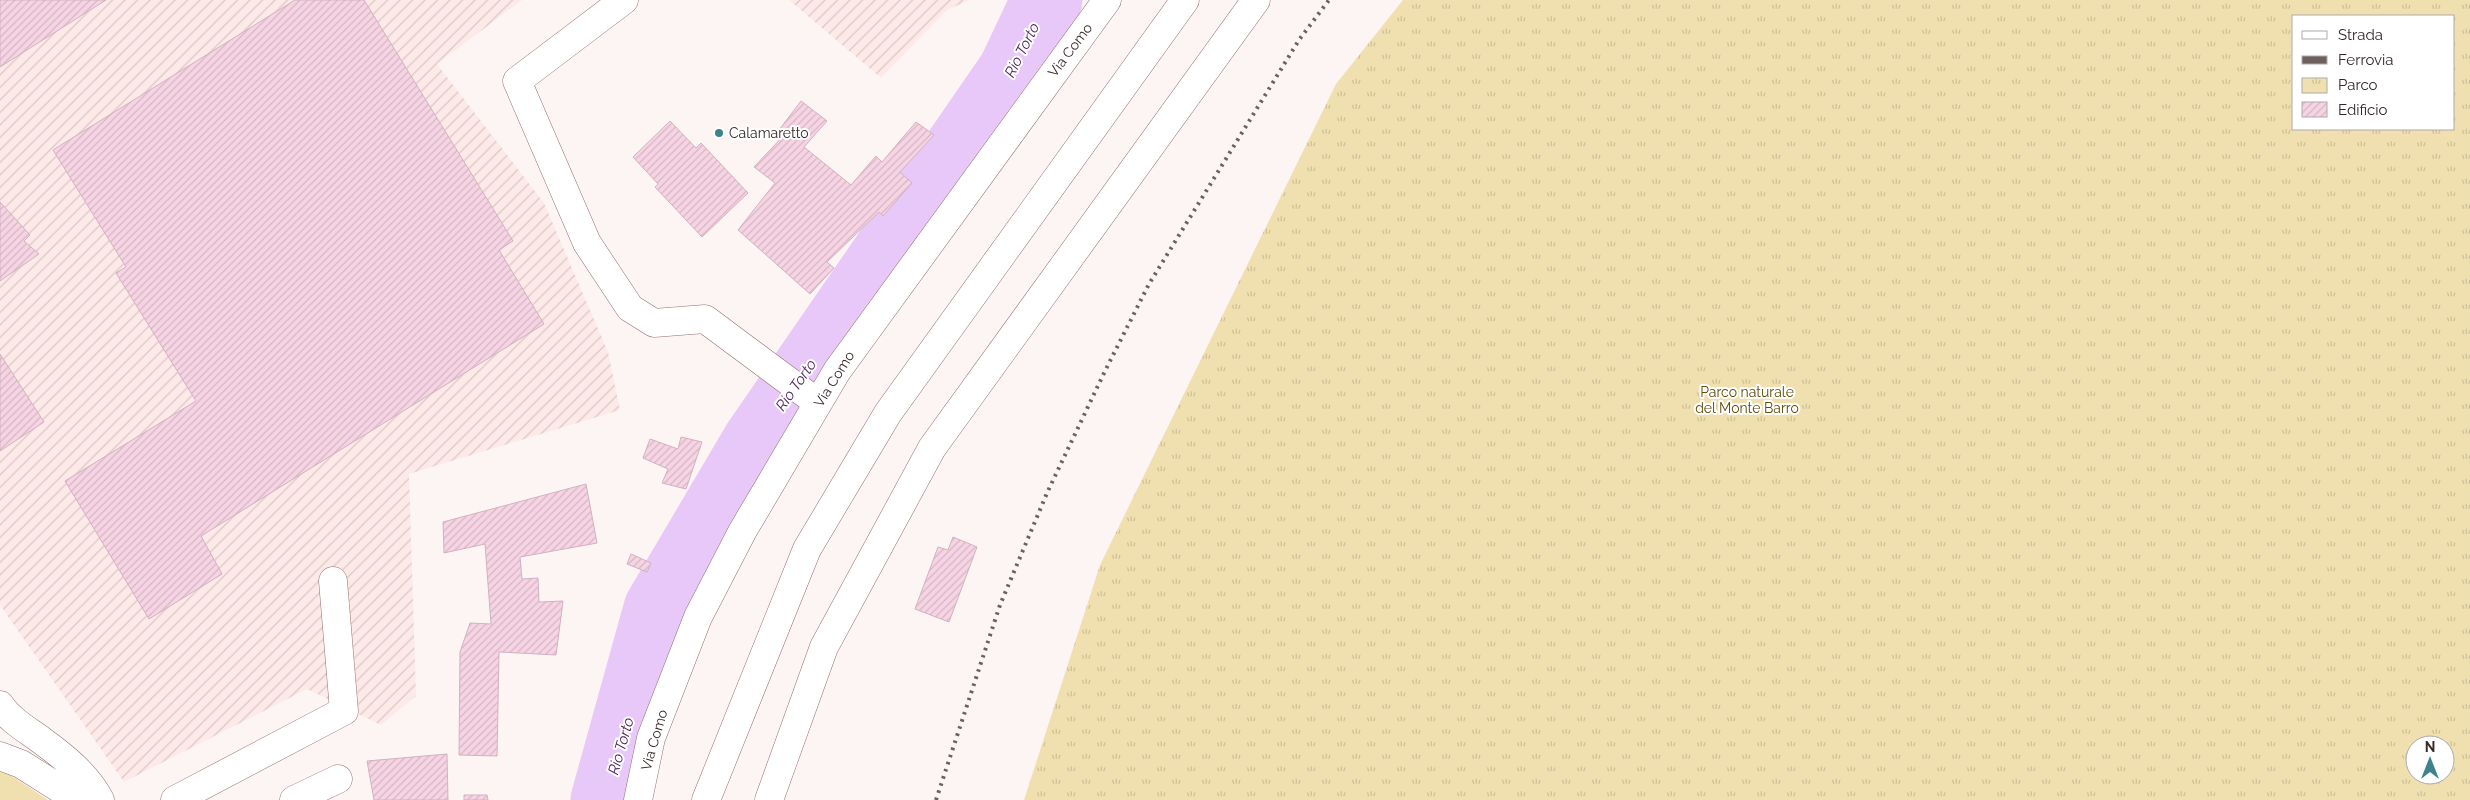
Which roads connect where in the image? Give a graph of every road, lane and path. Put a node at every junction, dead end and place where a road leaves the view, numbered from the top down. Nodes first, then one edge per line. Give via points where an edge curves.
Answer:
1 (624, 0) edge
2 (1107, 0) edge
3 (1185, 0) edge
4 (1256, 0) edge
5 (814, 399) junction
6 (333, 581) dead end
7 (0, 704) edge
8 (0, 756) edge
9 (338, 779) dead end
10 (78, 800) edge
11 (100, 800) edge
12 (175, 800) edge
13 (294, 800) edge
14 (638, 800) edge
15 (706, 800) edge
16 (769, 800) edge

1 - 5 main road via 517,80 587,243 630,308 654,323 705,319
2 - 5 main road, Via Como
3 - 15 main road via 878,430 807,549
4 - 16 main road via 932,448 824,647
5 - 14 main road, Via Como via 698,617 651,738
6 - 12 main road via 344,711
7 - 11 main road via 7,716 51,747 91,783
8 - 10 main road via 21,764
9 - 13 main road

